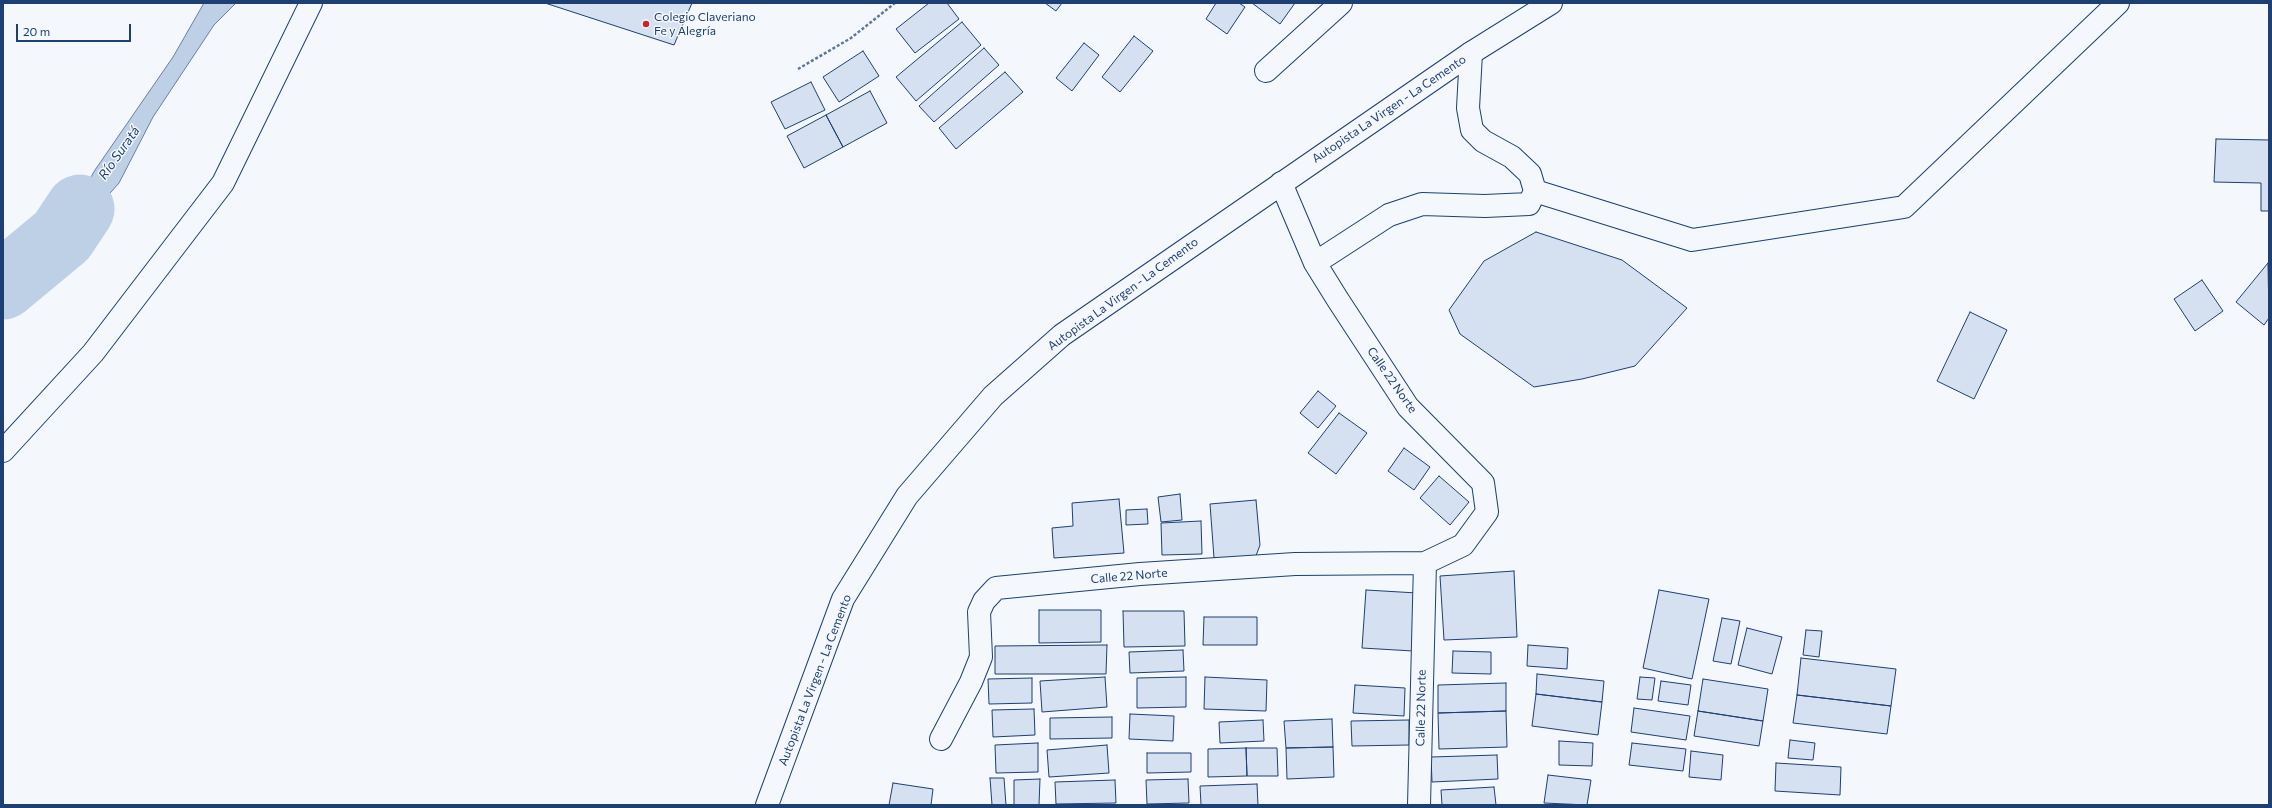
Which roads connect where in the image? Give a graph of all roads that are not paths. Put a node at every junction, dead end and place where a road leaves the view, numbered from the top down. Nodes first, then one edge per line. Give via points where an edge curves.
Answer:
1 (311, 3) edge
2 (1341, 3) edge
3 (1551, 3) edge
4 (2118, 3) edge
5 (1472, 53) junction
6 (1266, 71) dead end
7 (1281, 183) junction
8 (1535, 191) junction
9 (1315, 263) junction
10 (3, 451) edge
11 (1424, 563) junction
12 (941, 739) dead end
13 (767, 805) edge
14 (1419, 805) edge

1 - 10 street via 223,183 93,353
2 - 6 street
3 - 5 street, Autopista La Virgen - La Cemento
4 - 8 street via 1904,206 1692,240
5 - 7 street, Autopista La Virgen - La Cemento
5 - 8 street via 1468,108 1472,130 1483,141 1512,157 1530,174
7 - 9 street, Calle 22 Norte
7 - 13 street, Autopista La Virgen - La Cemento via 1062,335 994,396 907,496 843,599
8 - 9 street via 1529,204 1422,204 1389,215
9 - 11 street, Calle 22 Norte via 1408,407 1483,483 1487,512 1463,545
11 - 12 street, Calle 22 Norte via 1295,564 1140,574 996,588 984,601 979,612 981,657 972,682
11 - 14 street, Calle 22 Norte

